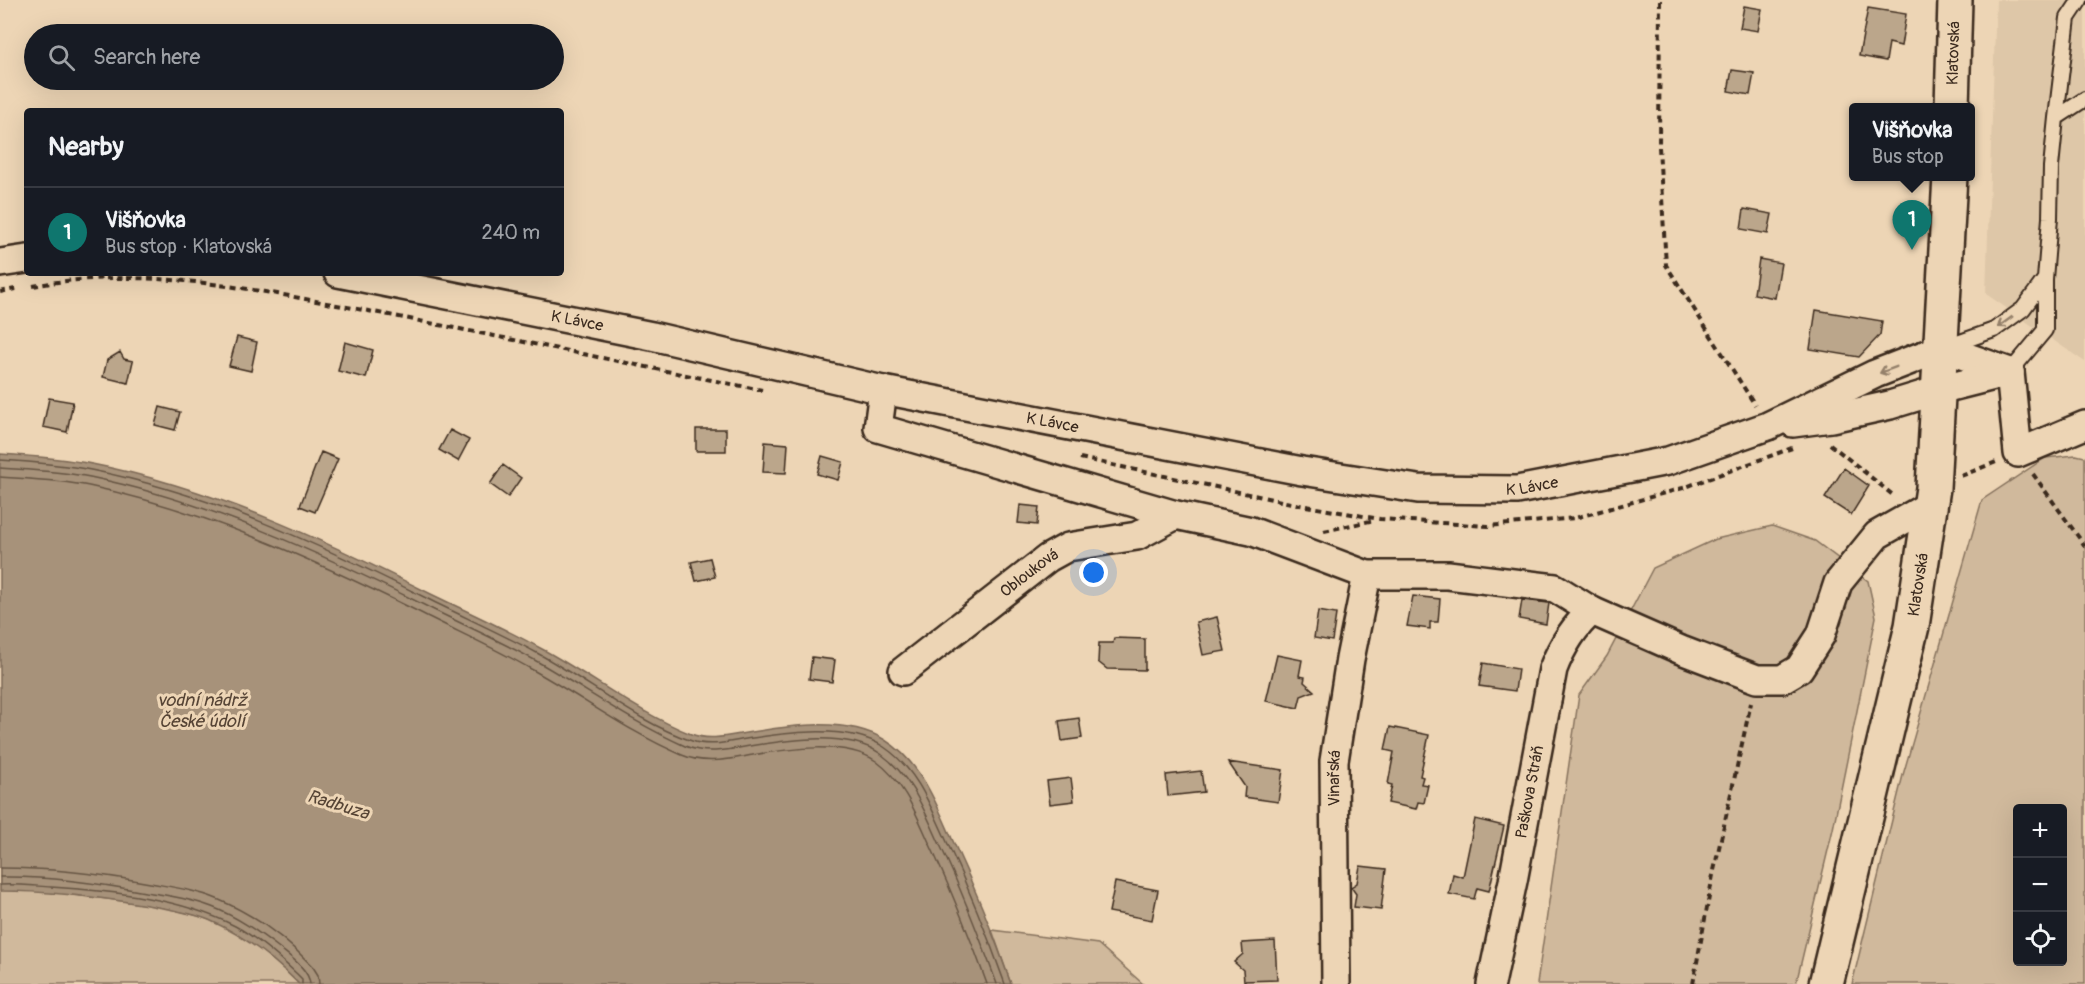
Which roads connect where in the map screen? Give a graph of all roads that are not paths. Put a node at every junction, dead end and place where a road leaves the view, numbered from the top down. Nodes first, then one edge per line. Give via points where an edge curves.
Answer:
1 (1954, 0) edge
2 (2080, 0) edge
3 (2085, 99) edge
4 (1952, 103) edge
5 (2056, 118) junction
6 (1950, 181) edge
7 (24, 259) edge
8 (0, 263) edge
9 (353, 276) edge
10 (2045, 279) junction
11 (1942, 348) junction
12 (2010, 372) junction
13 (883, 390) junction
14 (1939, 390) junction
15 (2085, 425) edge
16 (1768, 426) junction
17 (1931, 496) junction
18 (1176, 514) junction
19 (1367, 575) junction
20 (1592, 611) junction
21 (903, 671) dead end
22 (1336, 984) edge
23 (1491, 984) edge
24 (1826, 984) edge

1 - 4 main road, Klatovská
2 - 5 lane via 2068,18
3 - 5 lane
5 - 10 lane
6 - 11 main road, Klatovská
7 - 8 street
9 - 13 street, K Lávce via 652,336
10 -> 11 lane via 2023,309 1994,330
10 - 12 lane via 2045,330
11 - 12 street
11 - 14 main road, Klatovská
11 -> 16 street, K Lávce via 1875,374
12 - 14 street, K Lávce
12 - 15 street via 2018,453
13 - 16 street, K Lávce via 1302,471 1418,489 1517,490 1668,461
13 - 18 street via 878,428
14 - 16 street, K Lávce via 1831,418
14 - 17 main road, Klatovská
17 - 20 street via 1877,535 1838,583 1821,635 1799,669 1782,679 1757,679
17 - 24 main road, Klatovská via 1912,626
18 - 19 street via 1251,531
18 - 21 street, Oblouková via 1137,536 1068,547 1048,558
19 - 20 street via 1448,575 1555,588
19 - 22 street, Vinařská via 1334,761
20 - 23 street, Paškova Stráň via 1567,638 1553,669

